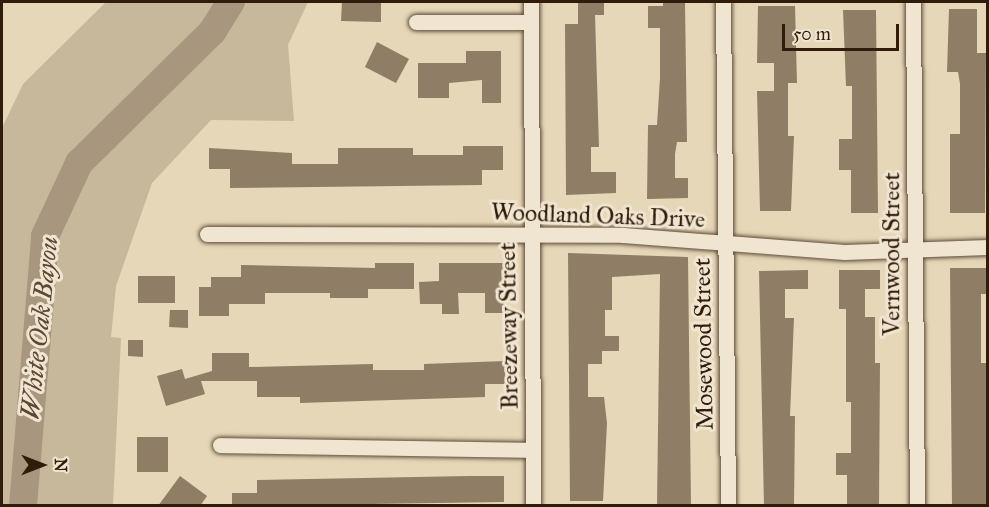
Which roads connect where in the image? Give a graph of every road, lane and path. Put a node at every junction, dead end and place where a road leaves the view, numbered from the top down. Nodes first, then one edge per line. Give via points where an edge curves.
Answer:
1 (531, 2) edge
2 (723, 2) edge
3 (913, 2) edge
4 (416, 22) dead end
5 (531, 22) junction
6 (530, 233) junction
7 (207, 234) dead end
8 (726, 244) junction
9 (987, 247) edge
10 (912, 252) junction
11 (220, 445) dead end
12 (533, 450) junction
13 (533, 506) edge
14 (728, 506) edge
15 (916, 506) edge

1 - 5 street, Breezeway Street
2 - 8 street, Mosewood Street
3 - 10 street, Vernwood Street
4 - 5 street
5 - 6 street, Breezeway Street
6 - 7 street, Woodland Oaks Drive
6 - 8 street, Woodland Oaks Drive
6 - 12 street, Breezeway Street
8 - 10 street, Woodland Oaks Drive
8 - 14 street, Mosewood Street
9 - 10 street, Woodland Oaks Drive
10 - 15 street, Vernwood Street
11 - 12 street
12 - 13 street, Breezeway Street

